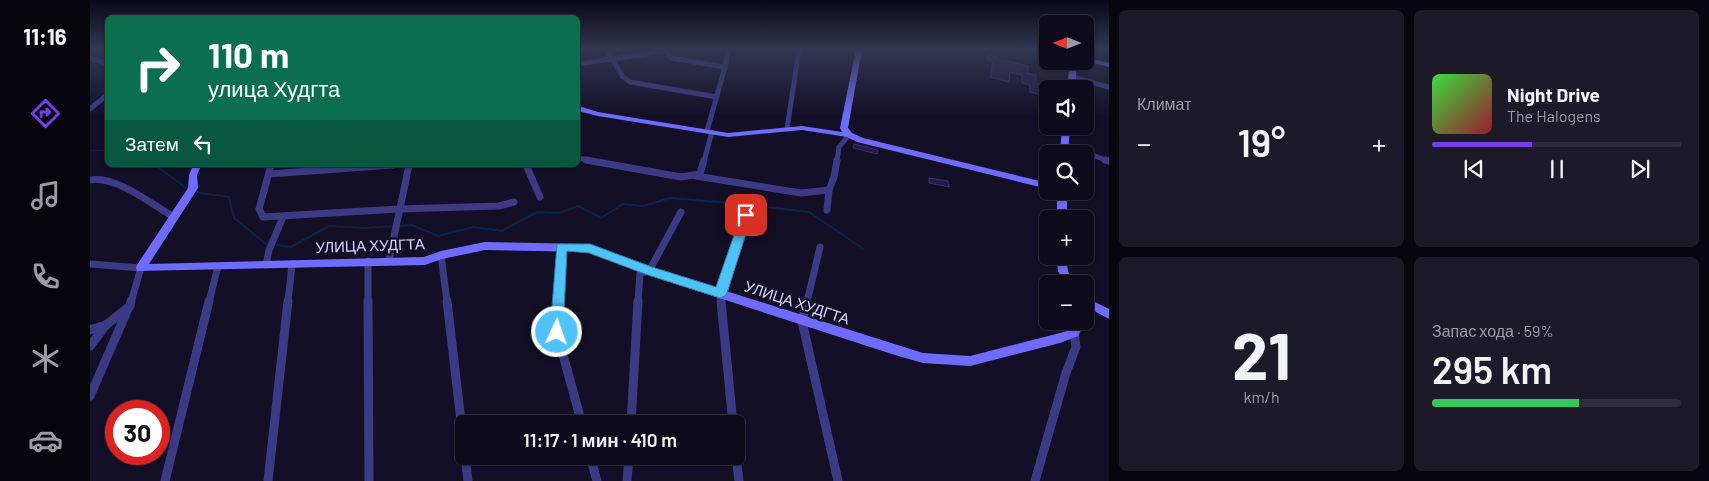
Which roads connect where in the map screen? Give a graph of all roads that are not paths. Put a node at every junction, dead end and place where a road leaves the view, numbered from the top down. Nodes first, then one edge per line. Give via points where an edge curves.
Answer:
1 (620, 71) edge
2 (724, 71) edge
3 (796, 71) edge
4 (855, 71) edge
5 (1073, 71) edge
6 (1072, 77) junction
7 (1072, 80) edge
8 (1109, 87) edge
9 (105, 96) edge
10 (717, 97) junction
11 (90, 109) edge
12 (580, 109) edge
13 (787, 129) junction
14 (710, 131) junction
15 (849, 135) junction
16 (1065, 135) edge
17 (1064, 144) joint
18 (580, 158) edge
19 (1109, 161) edge
20 (196, 167) edge
21 (271, 167) edge
22 (334, 167) edge
23 (409, 167) edge
24 (527, 167) edge
25 (269, 174) junction
26 (696, 176) junction
27 (90, 180) edge
28 (1039, 184) edge
29 (829, 190) junction
30 (540, 197) dead end
31 (514, 202) dead end
32 (399, 209) junction
33 (827, 210) dead end
34 (681, 212) dead end
35 (746, 215) dead end
36 (174, 217) junction
37 (283, 217) junction
38 (562, 247) junction
39 (820, 247) dead end
40 (441, 255) junction
41 (368, 261) junction
42 (389, 261) junction
43 (90, 264) edge
44 (266, 264) junction
45 (292, 264) junction
46 (218, 266) junction
47 (141, 268) junction
48 (649, 271) junction
49 (720, 293) junction
50 (130, 306) junction
51 (1094, 308) edge
52 (1109, 314) edge
53 (802, 321) junction
54 (106, 325) junction
55 (90, 330) edge
56 (1074, 332) joint
57 (90, 346) edge
58 (90, 396) edge
59 (460, 415) edge
60 (580, 415) edge
61 (632, 415) edge
62 (732, 415) edge
63 (466, 465) edge
64 (593, 465) edge
65 (628, 465) edge
66 (737, 465) edge
67 (165, 481) edge
68 (268, 481) edge
69 (369, 481) edge
70 (468, 481) edge
71 (597, 481) edge
72 (627, 481) edge
73 (739, 481) edge
74 (838, 481) edge
75 (1035, 481) edge

1 - 10 street via 630,82
2 - 10 street
3 - 13 street
4 - 15 street via 844,128
5 - 6 street
6 - 7 street
6 - 8 street
9 - 11 street
10 - 14 street
12 - 14 street
13 - 14 street via 733,135
13 - 15 street via 812,128
14 - 26 street via 700,174
15 - 28 street
15 - 29 street via 839,147
16 - 17 street
17 - 19 street
18 - 26 street via 681,177
20 - 36 street via 192,188
21 - 25 street
22 - 25 street
23 - 32 street
24 - 30 street
25 - 37 street via 259,209 263,216
26 - 29 street via 801,193
27 - 36 street via 113,181
29 - 33 street
31 - 32 street via 499,206
32 - 37 street
32 - 42 street
34 - 48 street
35 - 49 street
36 - 47 street
37 - 44 street
38 - 40 street, УЛИЦА ХУДГТА via 485,246
38 - 48 street, УЛИЦА ХУДГТА via 590,248
38 - 60 street via 557,332
39 - 53 street
40 - 42 street, УЛИЦА ХУДГТА via 425,261
40 - 59 street
41 - 42 street, УЛИЦА ХУДГТА
41 - 45 street, УЛИЦА ХУДГТА
41 - 69 street
43 - 47 street
44 - 45 street, УЛИЦА ХУДГТА
44 - 46 street, УЛИЦА ХУДГТА
45 - 68 street
46 - 47 street, УЛИЦА ХУДГТА
46 - 67 street
47 - 50 street
48 - 49 street, УЛИЦА ХУДГТА
48 - 61 street via 640,273
49 - 53 street, УЛИЦА ХУДГТА
49 - 62 street
50 - 54 street
50 - 58 street
51 - 52 street
53 - 56 street, УЛИЦА ХУДГТА via 923,358 970,361 1037,346
53 - 74 street
54 - 55 street
54 - 57 street
56 - 75 street via 1076,347
63 - 70 street
64 - 71 street
65 - 72 street
66 - 73 street

